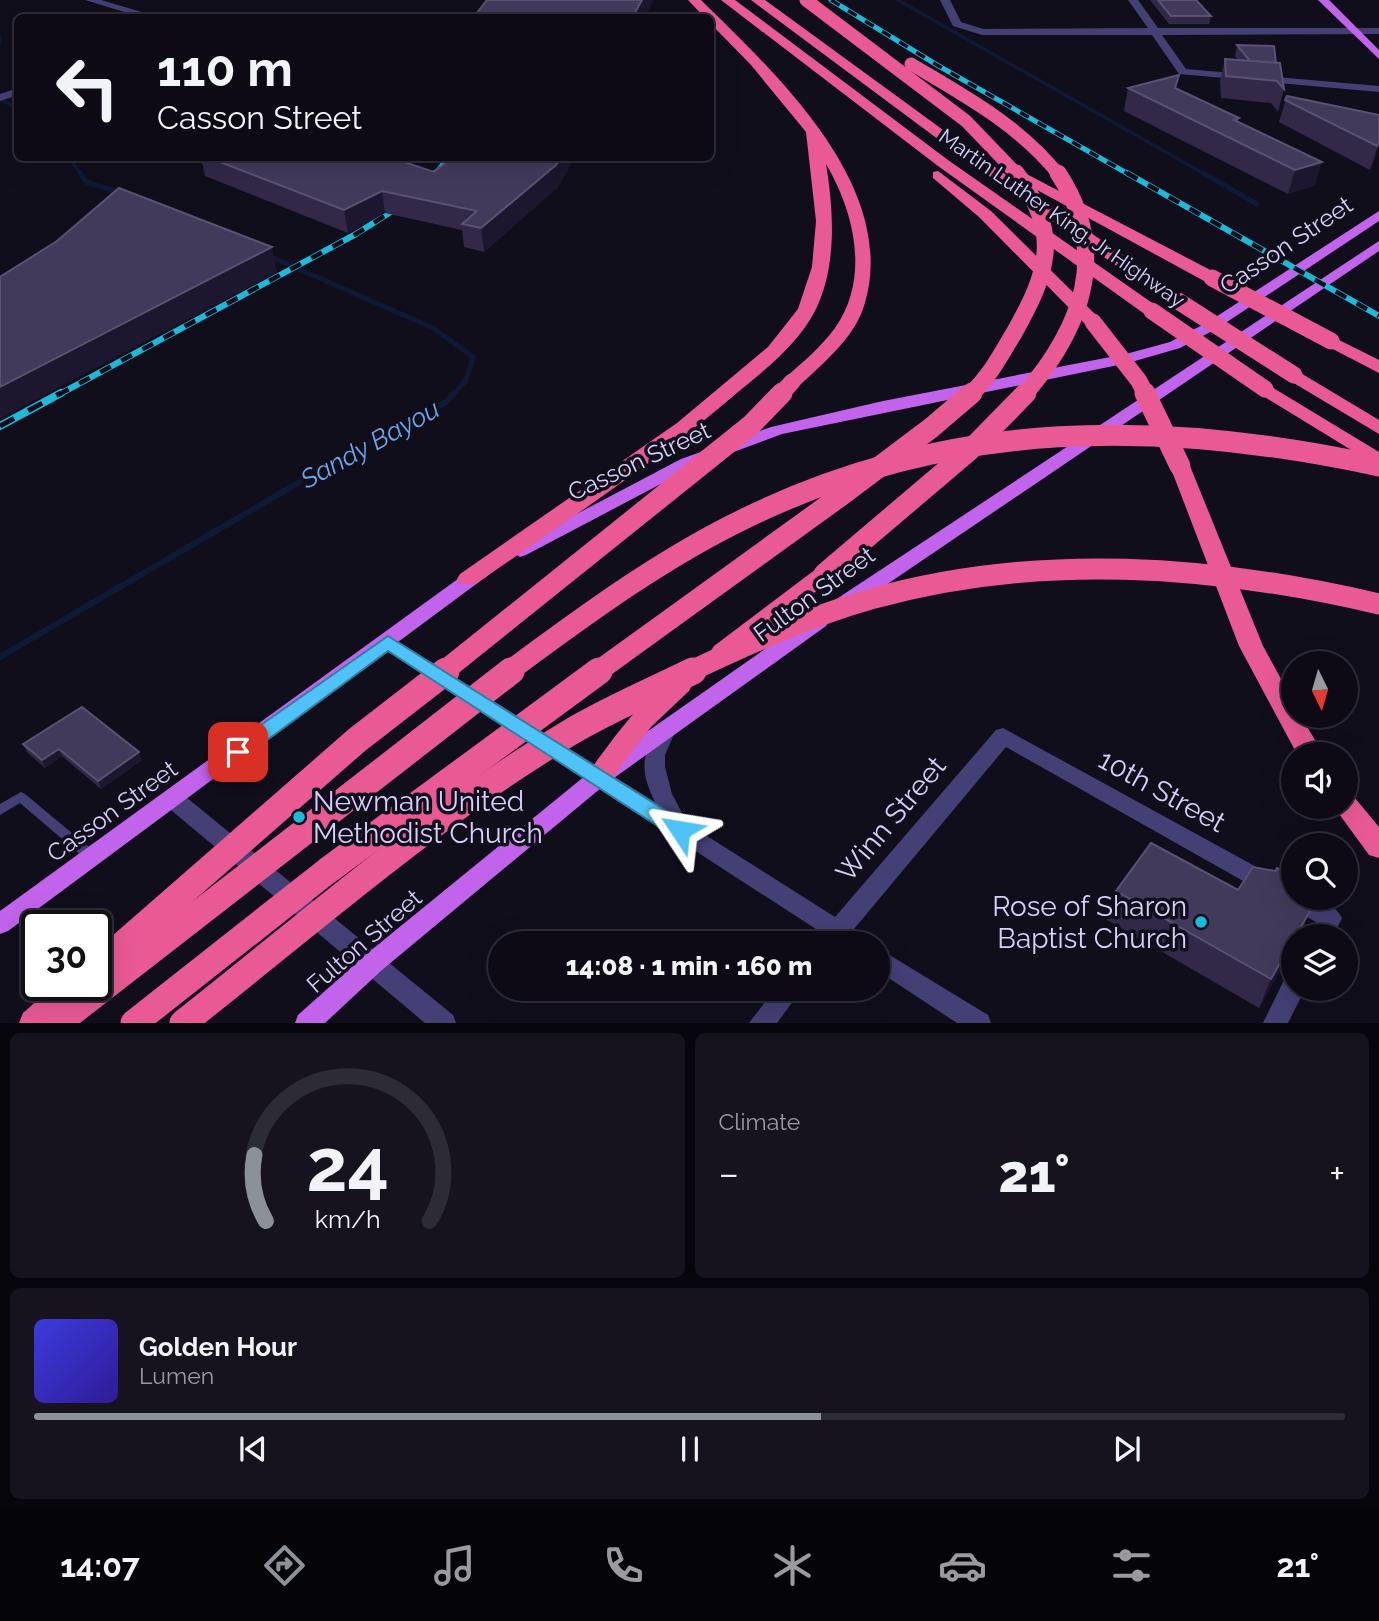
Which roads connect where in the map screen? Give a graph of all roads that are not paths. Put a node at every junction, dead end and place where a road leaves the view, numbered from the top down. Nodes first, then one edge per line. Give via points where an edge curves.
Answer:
1 (90, 0) edge
2 (694, 0) edge
3 (727, 0) edge
4 (757, 0) edge
5 (945, 0) edge
6 (1133, 0) edge
7 (1323, 0) edge
8 (806, 1) edge
9 (142, 14) edge
10 (708, 14) edge
11 (714, 20) edge
12 (1156, 31) junction
13 (1353, 31) junction
14 (1379, 31) edge
15 (1379, 56) edge
16 (1379, 89) edge
17 (903, 106) junction
18 (895, 126) junction
19 (813, 132) junction
20 (1379, 215) edge
21 (1379, 245) edge
22 (1379, 367) edge
23 (1379, 429) edge
24 (1379, 460) edge
25 (1379, 466) edge
26 (468, 579) junction
27 (1379, 604) edge
28 (388, 642) junction
29 (665, 732) junction
30 (1003, 736) joint
31 (1303, 742) edge
32 (599, 778) junction
33 (173, 799) junction
34 (0, 810) edge
35 (1357, 819) edge
36 (680, 830) junction
37 (1379, 847) edge
38 (92, 857) junction
39 (1281, 891) edge
40 (1307, 910) edge
41 (0, 924) edge
42 (1323, 924) edge
43 (829, 931) edge
44 (847, 931) edge
45 (112, 954) edge
46 (373, 963) junction
47 (890, 966) edge
48 (58, 1001) edge
49 (780, 1001) edge
50 (1286, 1001) edge
51 (34, 1023) edge
52 (58, 1023) edge
53 (134, 1023) edge
54 (183, 1023) edge
55 (307, 1023) edge
56 (444, 1023) edge
57 (761, 1023) edge
58 (979, 1023) edge
59 (1275, 1023) edge

1 - 9 street
2 - 10 highway
3 - 18 highway, Martin Luther King, Jr Highway
4 - 17 highway, Martin Luther King, Jr Highway
5 - 12 street via 953,20 964,28 994,32
6 - 12 street
7 - 13 main road
8 - 32 highway, bridge via 998,117 1059,175 1083,228 1086,259 1081,302 1066,337 1009,412 824,575 663,697
8 - 53 highway, bridge via 998,148 1038,212 1046,234 1040,282 993,371 953,412 484,752 258,921
11 - 19 highway
12 - 13 street
12 - 16 street via 1183,72
13 - 14 street
13 - 15 main road
17 - 22 highway, bridge via 1007,168
17 - 23 highway, Martin Luther King, Jr Highway, bridge via 1178,301
18 - 24 highway, Martin Luther King, Jr Highway, bridge via 1152,311
18 - 31 highway, bridge via 919,159 985,214 1093,323 1139,381 1180,466 1251,646
19 - 26 highway via 822,172 822,261 795,331 715,404
19 - 45 highway, bridge via 841,175 854,206 864,258 854,309 827,349 751,425 357,740
20 - 26 main road, Casson Street via 1213,325 1175,345 777,430 687,463
21 - 29 main road, Fulton Street via 890,569
25 - 52 highway, bridge via 1239,440 1096,433 991,443 904,458 761,509 673,557 557,635 287,840
26 - 28 main road, Casson Street
27 - 54 highway, bridge via 1272,581 1130,570 997,575 870,599 752,642 568,733 437,825
28 - 32 street
28 - 33 main road, Casson Street
29 - 32 main road, Fulton Street
29 - 36 street via 654,758 664,801
30 - 39 street, 10th Street
30 - 44 street, Winn Street
32 - 36 street
32 - 46 main road, Fulton Street
33 - 38 main road, Casson Street
33 - 46 street
34 - 38 lane via 20,797
35 - 37 highway
36 - 43 street
38 - 41 main road, Casson Street
40 - 42 street, 10th Street
46 - 55 main road, Fulton Street
46 - 56 street
47 - 58 street
48 - 51 highway
49 - 57 street
50 - 59 street

